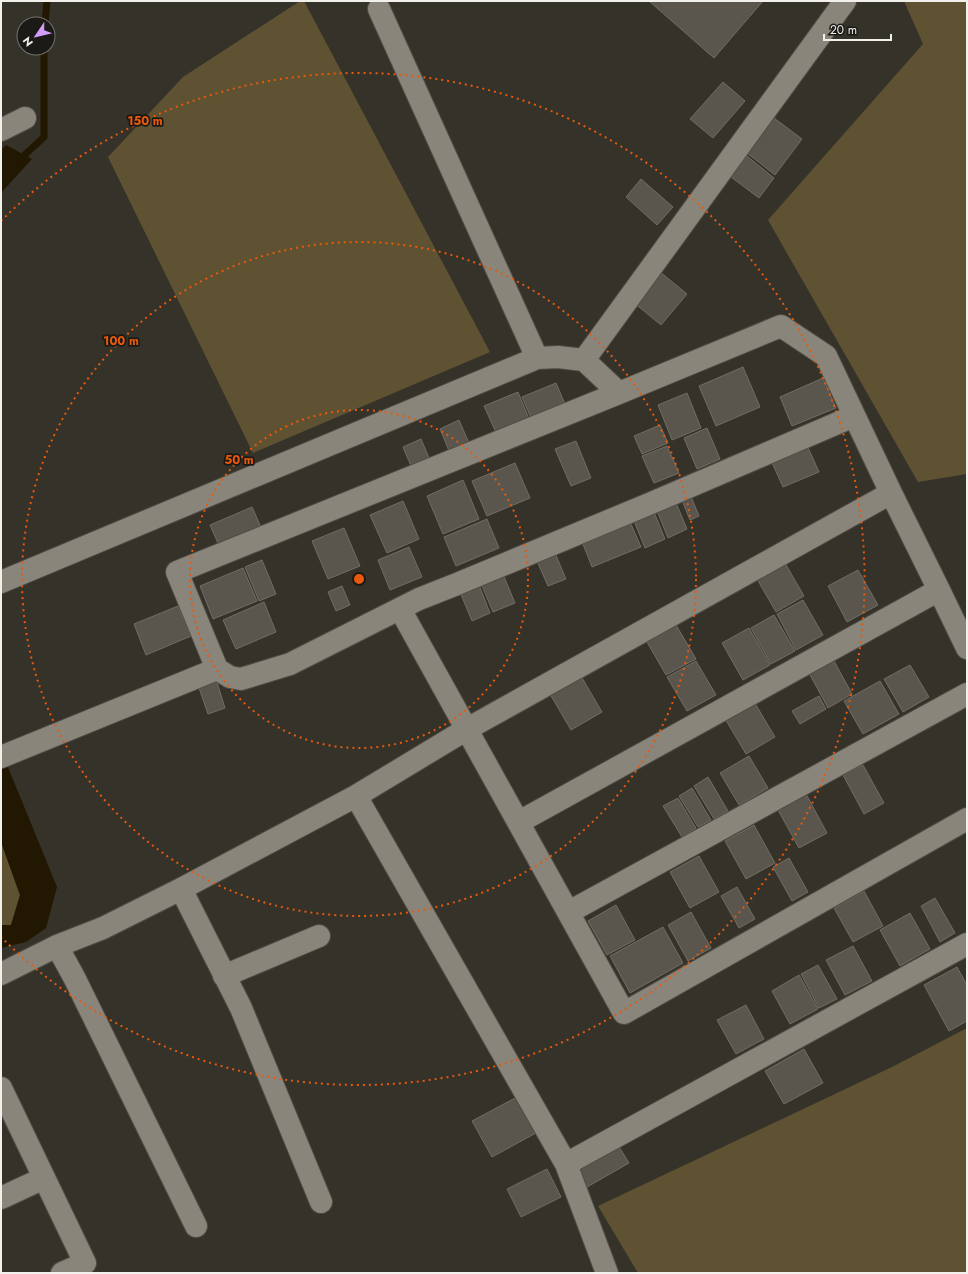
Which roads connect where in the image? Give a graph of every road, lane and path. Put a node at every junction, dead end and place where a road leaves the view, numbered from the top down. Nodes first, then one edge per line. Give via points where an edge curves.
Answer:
1 (845, 1) edge
2 (379, 9) dead end
3 (26, 118) dead end
4 (1, 130) edge
5 (537, 358) junction
6 (584, 360) junction
7 (619, 393) junction
8 (854, 416) junction
9 (891, 493) junction
10 (2, 578) edge
11 (940, 590) junction
12 (400, 609) junction
13 (967, 648) edge
14 (217, 669) junction
15 (967, 694) edge
16 (467, 729) junction
17 (1, 757) edge
18 (356, 796) junction
19 (967, 819) edge
20 (519, 822) junction
21 (181, 889) junction
22 (569, 912) junction
23 (319, 936) dead end
24 (967, 944) edge
25 (56, 946) junction
26 (1, 974) edge
27 (224, 976) junction
28 (2, 1092) edge
29 (566, 1164) junction
30 (44, 1178) junction
31 (1, 1198) edge
32 (321, 1202) dead end
33 (196, 1226) dead end
34 (62, 1273) edge
35 (607, 1273) edge

1 - 6 street
2 - 5 street
3 - 4 street
5 - 6 street
5 - 10 street
6 - 7 street
7 - 8 street via 781,326 826,356
7 - 14 street via 177,572
8 - 9 street
8 - 12 street
9 - 11 street
9 - 16 street
11 - 13 street
11 - 20 street
12 - 14 street via 290,664 241,679 230,677
12 - 16 street
14 - 17 street
15 - 22 street
16 - 18 street
16 - 20 street
18 - 21 street
18 - 29 street
19 - 22 street via 624,1013
20 - 22 street
21 - 25 street via 103,928
21 - 27 street
23 - 27 street
24 - 29 street
25 - 26 street
25 - 33 street via 76,979
27 - 32 street via 241,1008
28 - 30 street
29 - 35 street
30 - 31 street
30 - 34 street via 85,1263

